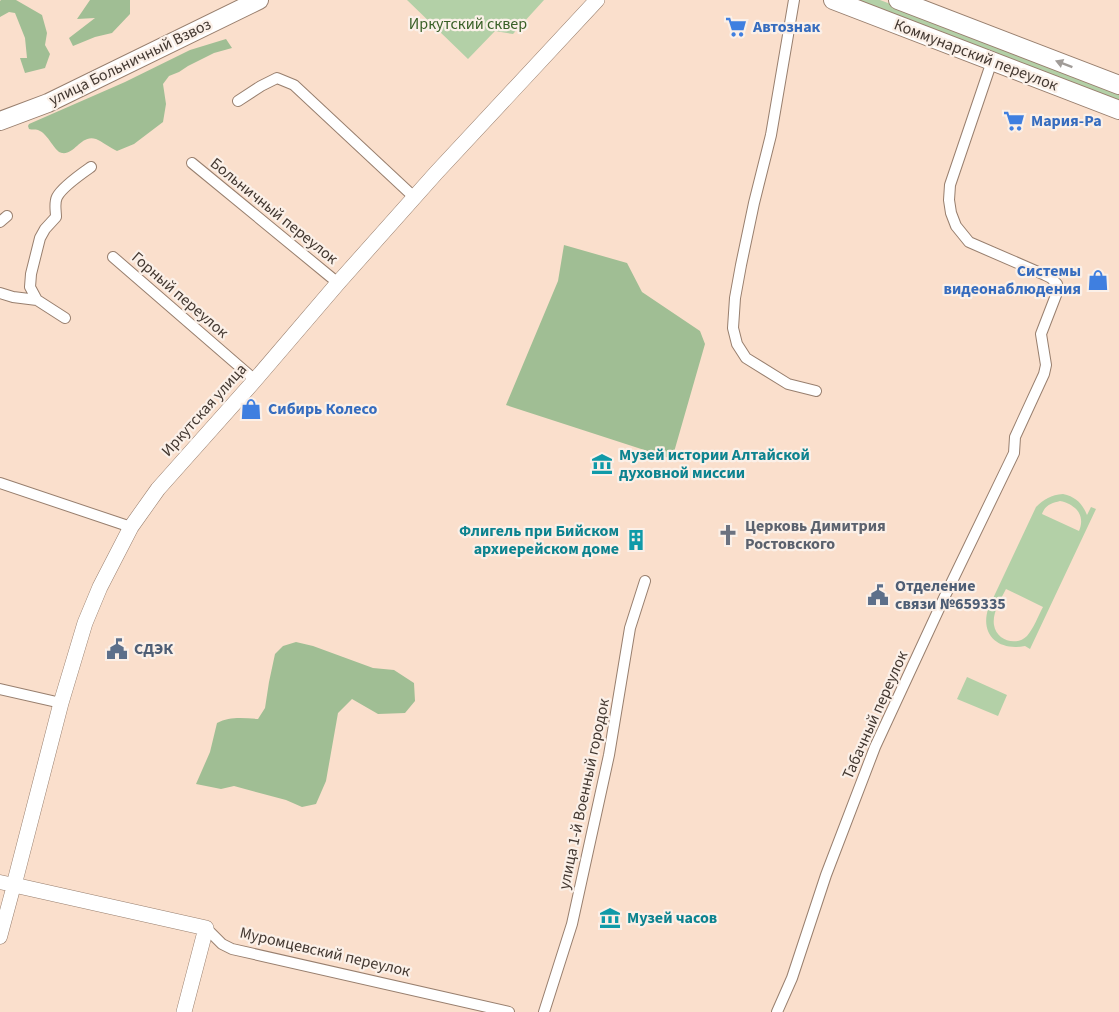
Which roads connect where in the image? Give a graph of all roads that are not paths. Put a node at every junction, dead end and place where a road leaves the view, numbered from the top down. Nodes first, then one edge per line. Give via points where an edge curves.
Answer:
1 (232, 0) edge
2 (259, 0) edge
3 (597, 0) edge
4 (794, 0) edge
5 (833, 0) edge
6 (898, 0) edge
7 (930, 6) edge
8 (992, 61) junction
9 (1119, 85) edge
10 (238, 101) dead end
11 (0, 109) edge
12 (1119, 110) edge
13 (0, 121) edge
14 (192, 163) dead end
15 (91, 166) dead end
16 (414, 197) junction
17 (113, 257) dead end
18 (338, 283) junction
19 (0, 293) edge
20 (37, 300) junction
21 (65, 318) dead end
22 (255, 380) junction
23 (816, 391) dead end
24 (0, 483) edge
25 (131, 527) junction
26 (645, 581) dead end
27 (0, 689) edge
28 (62, 703) junction
29 (7, 884) edge
30 (206, 928) junction
31 (0, 937) edge
32 (184, 1012) edge
33 (508, 1012) edge
34 (544, 1012) edge
35 (777, 1012) edge

1 - 11 main road, улица Больничный Взвоз
2 - 13 main road, улица Больничный Взвоз via 48,103
3 - 16 main road, Иркутская улица
4 - 23 street via 771,135 741,265 733,328 746,358 788,384
5 - 8 main road, Коммунарский переулок
6 - 7 main road, Коммунарский переулок
9 -> 7 main road, Коммунарский переулок
8 - 12 main road, Коммунарский переулок
8 - 35 street, Табачный переулок via 950,185 951,213 969,242 1051,278 1057,285 1041,334 1044,374 1015,437 1014,453 875,747
10 - 16 street via 277,78 294,85
14 - 18 street, Больничный переулок
15 - 20 street via 55,200 56,217 40,238 30,279
16 - 18 main road, Иркутская улица
17 - 22 street, Горный переулок
18 - 22 main road, Иркутская улица
19 - 20 street
20 - 21 street
22 - 25 main road, Иркутская улица via 158,489
24 - 25 street
25 - 28 main road, Иркутская улица via 93,602
26 - 34 street, улица 1-й Военный городок via 630,628 609,755 572,924
27 - 28 street
28 - 29 main road, Иркутская улица
29 - 30 main road, Муромцевский переулок
29 - 31 street, Иркутская улица
30 - 32 main road
30 - 33 street, Муромцевский переулок via 232,949

